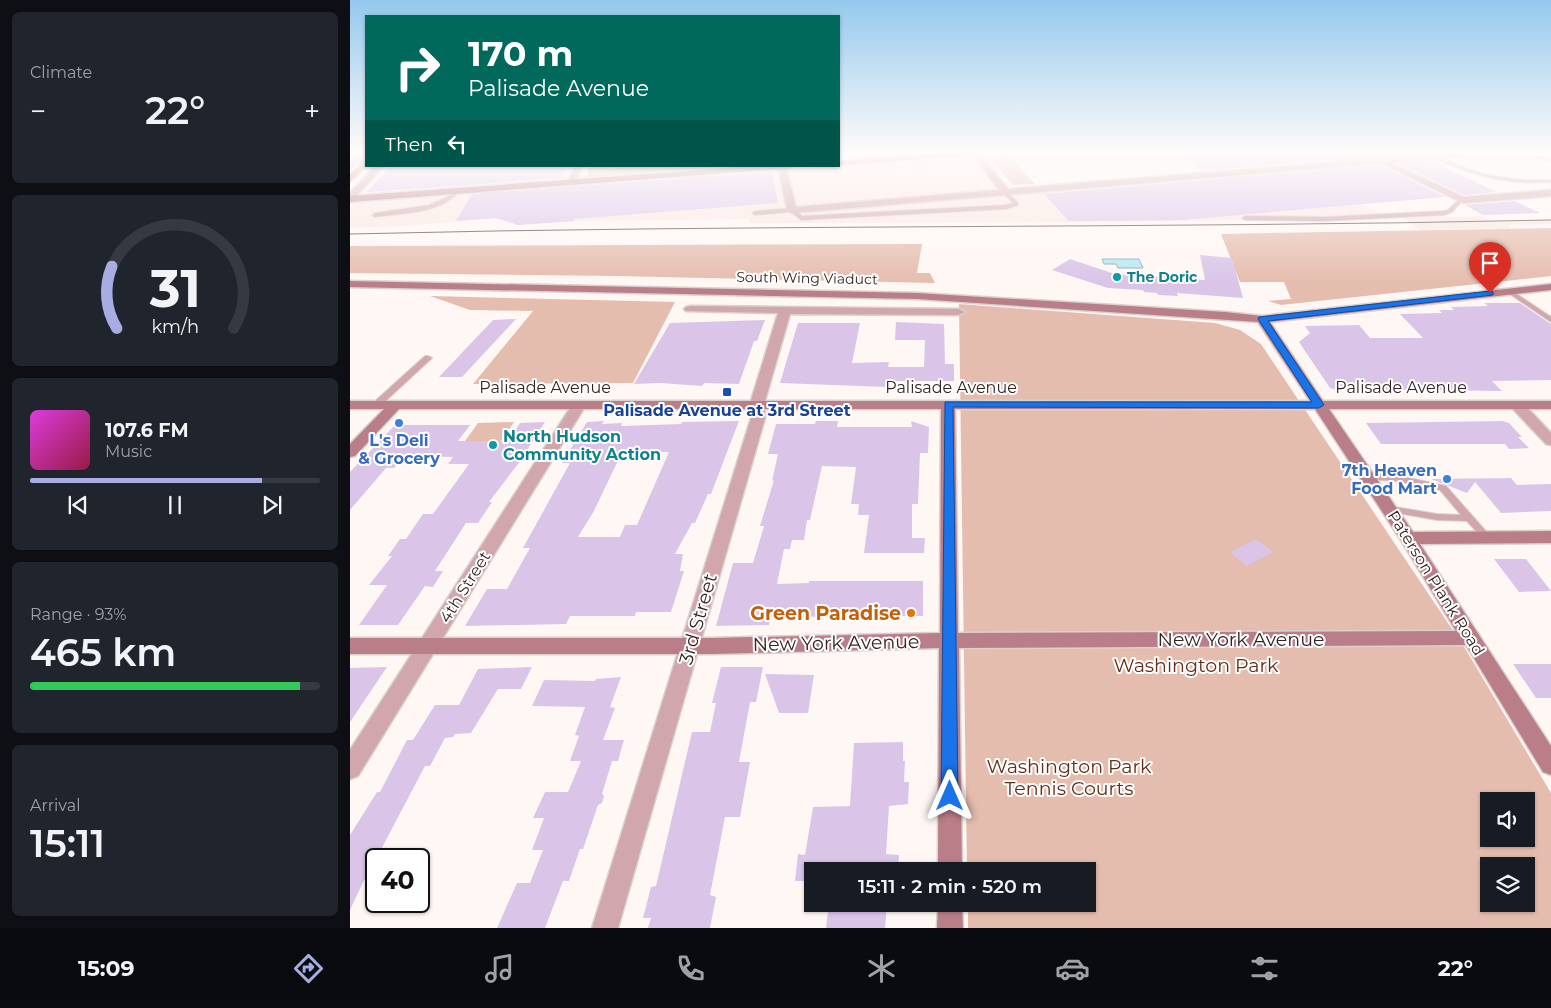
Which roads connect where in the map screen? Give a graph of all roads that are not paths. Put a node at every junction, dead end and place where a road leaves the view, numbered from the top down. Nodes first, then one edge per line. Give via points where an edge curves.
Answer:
1 (376, 196) edge
2 (452, 196) edge
3 (789, 196) edge
4 (927, 196) edge
5 (1009, 196) edge
6 (1453, 196) edge
7 (1517, 196) edge
8 (350, 198) edge
9 (1460, 200) junction
10 (792, 210) junction
11 (755, 213) dead end
12 (375, 215) dead end
13 (1245, 218) dead end
14 (350, 284) edge
15 (1551, 287) edge
16 (1509, 292) junction
17 (690, 309) dead end
18 (785, 310) junction
19 (958, 312) dead end
20 (1262, 319) junction
21 (1551, 320) edge
22 (428, 358) dead end
23 (757, 404) junction
24 (948, 404) junction
25 (350, 405) edge
26 (376, 405) junction
27 (395, 405) junction
28 (579, 405) junction
29 (1319, 405) junction
30 (1516, 405) junction
31 (1551, 405) edge
32 (1551, 441) edge
33 (350, 453) edge
34 (1368, 477) junction
35 (1389, 508) junction
36 (1468, 518) junction
37 (1486, 537) junction
38 (1551, 537) edge
39 (1408, 538) junction
40 (1472, 638) junction
41 (949, 641) junction
42 (350, 646) edge
43 (429, 646) junction
44 (691, 646) junction
45 (1550, 761) edge
46 (350, 769) edge
47 (950, 862) edge
48 (950, 912) edge
49 (605, 928) edge
50 (950, 928) edge

1 - 8 main road
2 - 12 lane via 418,209
3 - 10 street
4 - 10 street
5 - 10 lane via 1016,204 1006,207 801,218
6 - 9 street
7 - 9 street
9 - 13 lane via 1452,210 1444,213 1325,219
10 - 11 lane
14 - 20 main road, South Wing Viaduct via 917,296
15 - 16 main road
16 - 20 main road
16 - 21 lane
17 - 18 street
18 - 19 street
18 - 23 street, 3rd Street
20 - 29 main road, Paterson Plank Road
22 - 26 lane
23 - 24 main road, Palisade Avenue
23 - 28 main road, Palisade Avenue
23 - 44 street, 3rd Street via 758,418
24 - 29 main road, Palisade Avenue
24 - 41 main road
25 - 26 main road, Palisade Avenue
26 - 27 main road, Palisade Avenue
27 - 28 main road, Palisade Avenue
27 - 33 main road
28 - 43 street, 4th Street
29 - 30 main road, Palisade Avenue
29 - 34 main road, Paterson Plank Road
30 - 31 main road, Palisade Avenue
30 - 32 street
34 - 35 main road, Paterson Plank Road
34 - 36 lane via 1443,488
35 - 36 lane
35 - 39 main road, Paterson Plank Road
36 - 37 lane
37 - 38 main road
37 - 39 main road
39 - 40 main road, Paterson Plank Road
40 - 41 main road, New York Avenue
40 - 45 main road, Paterson Plank Road
41 - 44 main road, New York Avenue
41 - 47 main road
42 - 43 main road, New York Avenue
43 - 44 main road, New York Avenue
43 - 46 street, 4th Street
44 - 49 street, 3rd Street
48 - 50 main road

